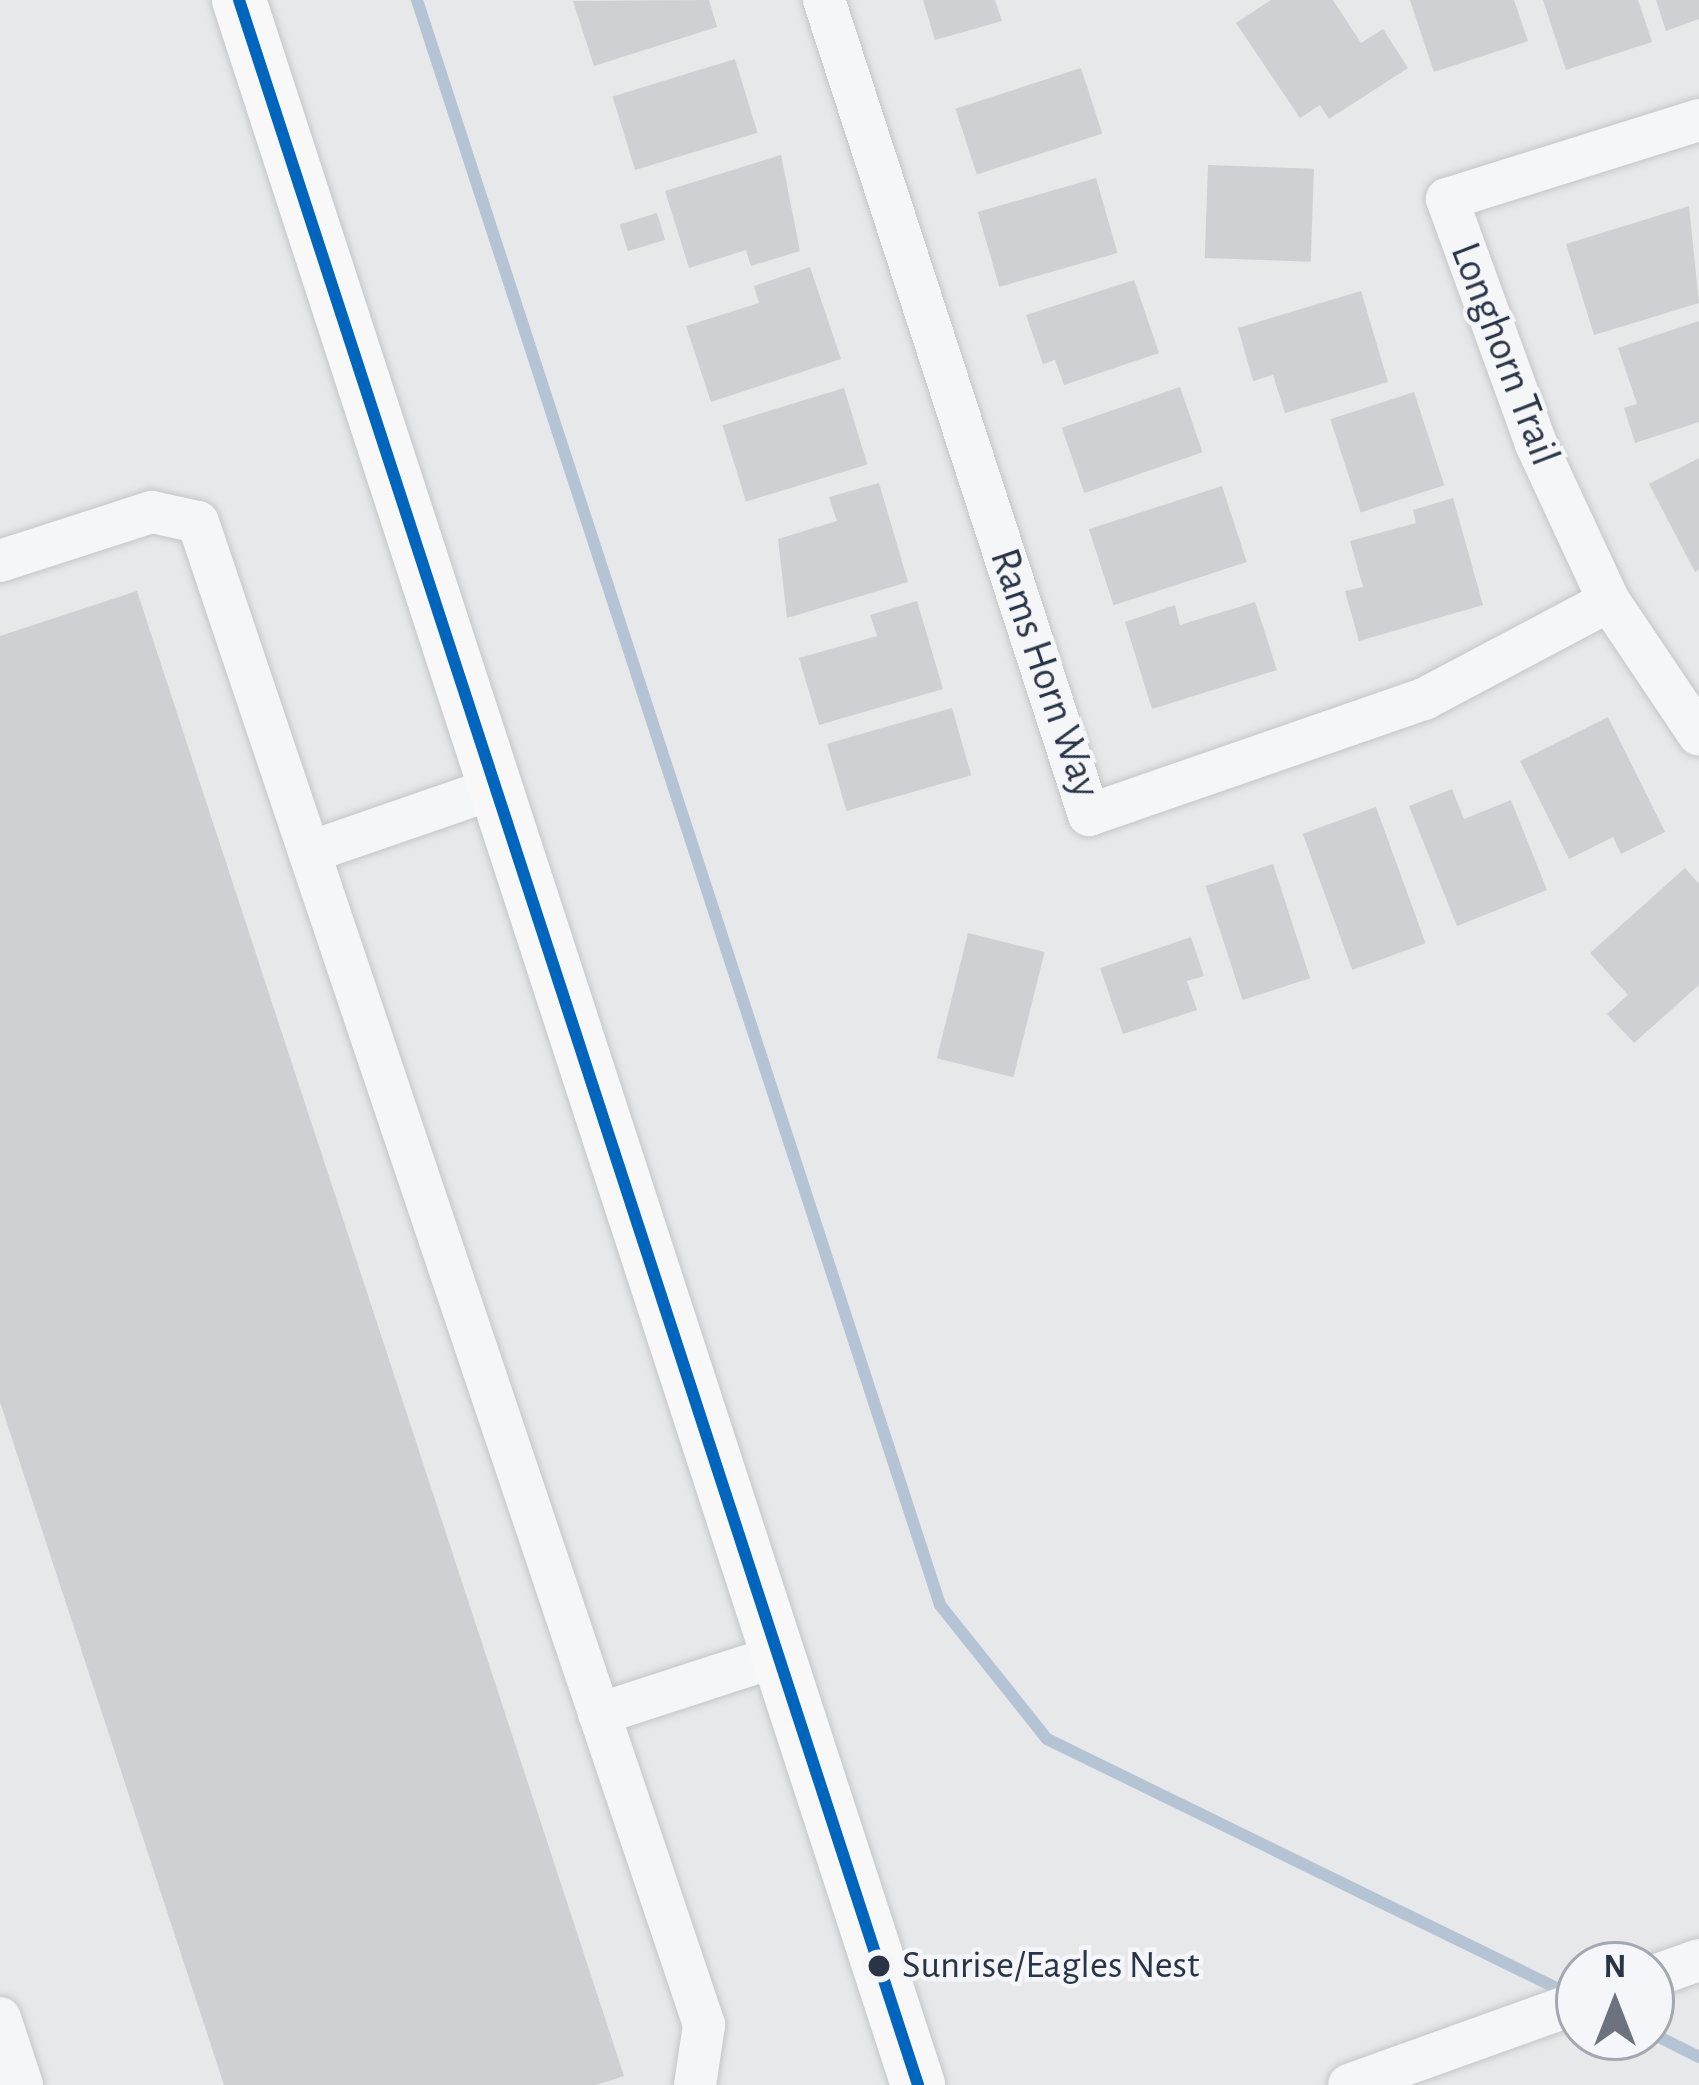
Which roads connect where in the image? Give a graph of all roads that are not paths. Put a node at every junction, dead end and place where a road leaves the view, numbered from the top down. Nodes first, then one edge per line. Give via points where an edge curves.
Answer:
1 (239, 0) edge
2 (824, 0) edge
3 (1699, 120) edge
4 (0, 561) edge
5 (1610, 601) junction
6 (1699, 735) edge
7 (495, 788) junction
8 (310, 852) junction
9 (778, 1657) junction
10 (599, 1714) junction
11 (1555, 2011) edge
12 (0, 2018) edge
13 (1448, 2068) edge
14 (22, 2085) edge
15 (695, 2085) edge
16 (918, 2085) edge
17 (1349, 2085) edge

1 - 7 main road
2 - 5 street, Rams Horn Way via 1089,814 1424,699
3 - 5 street, Longhorn Trail via 1447,199 1536,444
4 - 8 street via 152,512 198,522
5 - 6 street, Longhorn Trail
7 - 8 street
7 - 9 main road
8 - 10 street
9 - 10 street
9 - 16 main road
10 - 15 street via 704,2026
11 - 13 street via 1504,2029
12 - 14 street
13 - 17 street

